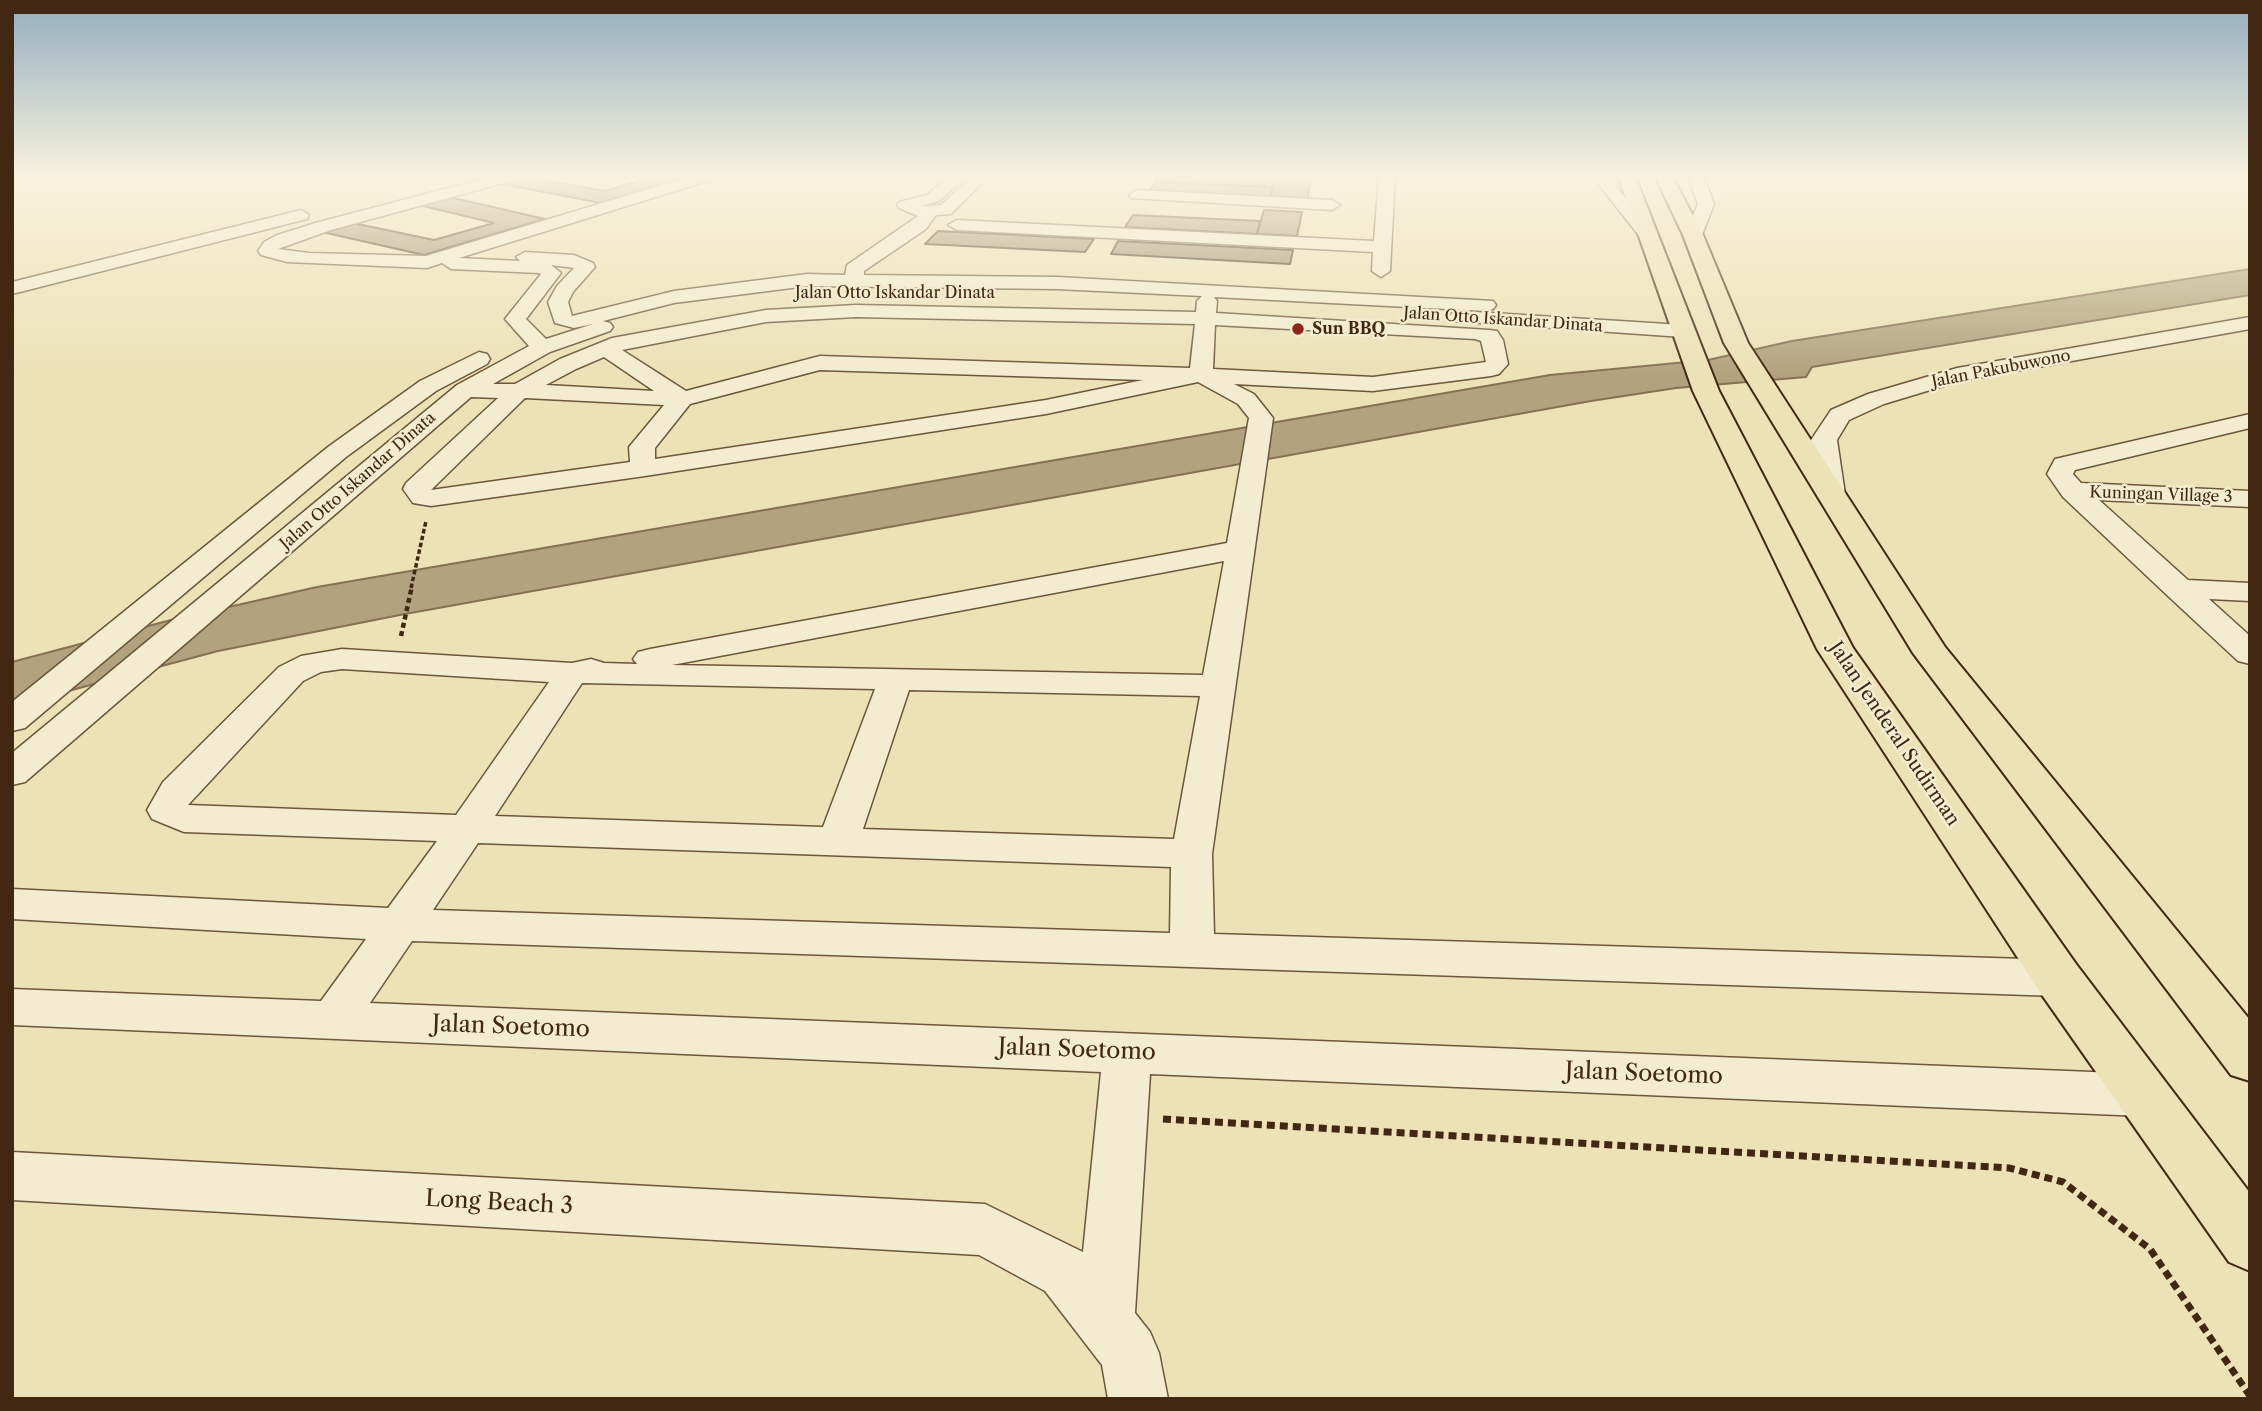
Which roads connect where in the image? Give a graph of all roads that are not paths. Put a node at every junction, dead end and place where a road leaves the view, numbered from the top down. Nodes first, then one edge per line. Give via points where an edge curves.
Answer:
1 (194, 242) edge
2 (279, 242) edge
3 (494, 242) edge
4 (895, 242) edge
5 (1371, 242) edge
6 (1383, 242) edge
7 (1649, 242) edge
8 (1695, 242) edge
9 (1383, 247) junction
10 (458, 253) junction
11 (427, 262) junction
12 (12, 288) edge
13 (860, 294) junction
14 (1380, 299) junction
15 (1206, 310) junction
16 (1011, 314) junction
17 (1641, 321) junction
18 (2250, 323) edge
19 (1379, 328) junction
20 (570, 330) junction
21 (1683, 332) junction
22 (536, 342) junction
23 (606, 349) junction
24 (820, 363) junction
25 (990, 368) junction
26 (1201, 375) junction
27 (1391, 384) junction
28 (465, 390) junction
29 (519, 391) junction
30 (682, 399) junction
31 (2250, 421) edge
32 (2213, 430) junction
33 (2250, 431) edge
34 (645, 468) junction
35 (2073, 491) junction
36 (1831, 494) junction
37 (2250, 499) edge
38 (1241, 549) junction
39 (2179, 589) junction
40 (2250, 592) edge
41 (2250, 654) edge
42 (572, 673) junction
43 (896, 679) junction
44 (1219, 686) junction
45 (12, 720) edge
46 (12, 774) edge
47 (467, 829) junction
48 (838, 842) junction
49 (1192, 854) junction
50 (12, 904) edge
51 (400, 925) junction
52 (1192, 950) junction
53 (2059, 978) junction
54 (12, 1007) edge
55 (333, 1020) junction
56 (1128, 1052) junction
57 (2250, 1059) edge
58 (2142, 1095) junction
59 (12, 1176) edge
60 (2250, 1242) edge
61 (1105, 1322) junction
62 (1138, 1399) edge

1 - 12 street
2 - 11 street via 267,251 309,259
3 - 10 street
4 - 13 street via 854,270
5 - 9 street
6 - 9 street
7 - 21 main road, Jalan Jenderal Sudirman
8 - 36 main road via 1736,343
9 - 14 street
10 - 11 street
10 - 20 street via 574,261 586,267 558,302
11 - 22 street via 543,268 552,273 515,319
13 - 14 street, Jalan Otto Iskandar Dinata via 1109,285
13 - 15 street, Jalan Otto Iskandar Dinata via 1068,294
13 - 16 street
13 - 20 street, Jalan Otto Iskandar Dinata via 795,281 674,297 606,312
13 - 23 street
13 - 24 street
14 - 17 street, Jalan Otto Iskandar Dinata
15 - 16 street
15 - 17 street, Jalan Otto Iskandar Dinata
15 - 19 street
15 - 26 street
16 - 25 street
17 - 21 street, Jalan Otto Iskandar Dinata
18 - 36 street, Jalan Pakubuwono via 1957,375 1876,399 1840,415 1824,440
19 - 27 street
19 - 27 street via 1489,336 1497,364 1491,369
20 - 22 street, Jalan Otto Iskandar Dinata
21 - 53 main road, Jalan Jenderal Sudirman via 1706,391 1835,649
22 - 28 street, Jalan Otto Iskandar Dinata
22 - 45 street, Jalan Otto Iskandar Dinata via 480,358 428,386 337,452
23 - 29 street
23 - 30 street
24 - 25 street
24 - 30 street
25 - 26 street
26 - 27 street
26 - 34 street via 1046,407
26 - 38 street via 1246,399 1261,418
28 - 29 street
28 - 46 street, Jalan Otto Iskandar Dinata
29 - 30 street
29 - 34 street via 416,489 423,497
30 - 34 street via 642,447
31 - 32 street
32 - 33 street
32 - 35 street via 2064,465 2060,474
35 - 37 street, Kuningan Village 3
35 - 39 street
36 - 57 main road via 1931,653
38 - 42 street
38 - 44 street
39 - 40 street
39 - 41 street
42 - 43 street
42 - 47 street
42 - 47 street via 342,659 313,663 291,674 177,791 166,810 184,819
43 - 44 street
43 - 48 street
44 - 49 street
47 - 48 street
47 - 51 street
48 - 49 street
49 - 52 street
50 - 51 street
51 - 52 street
51 - 55 street
52 - 53 street
53 - 58 main road, Jalan Jenderal Sudirman
54 - 55 street, Jalan Soetomo
55 - 56 street, Jalan Soetomo
56 - 58 street, Jalan Soetomo
56 - 61 street
58 - 60 main road, Jalan Jenderal Sudirman
59 - 61 street, Long Beach 3 via 985,1230 1065,1272
61 - 62 street via 1129,1353

